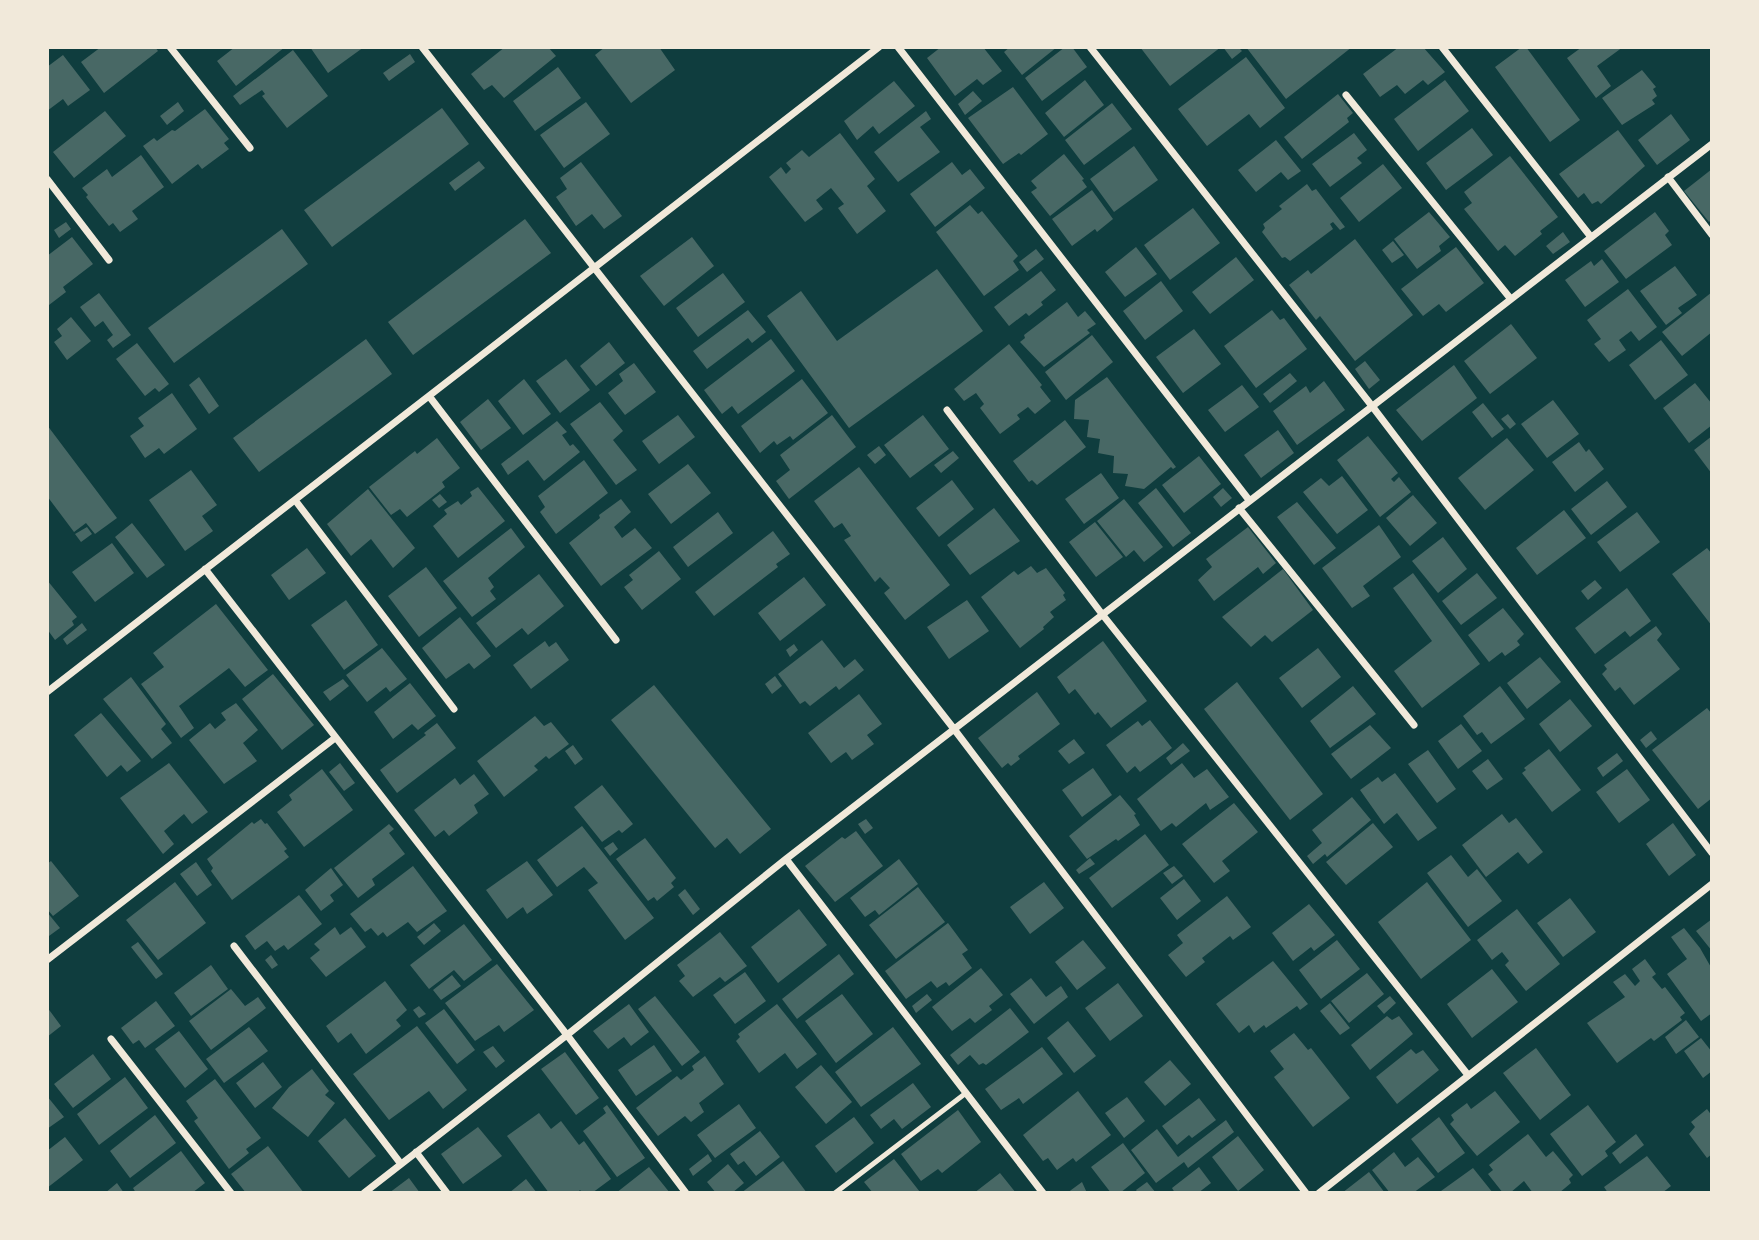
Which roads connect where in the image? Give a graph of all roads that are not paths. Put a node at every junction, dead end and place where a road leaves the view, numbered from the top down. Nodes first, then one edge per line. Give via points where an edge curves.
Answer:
1 (170, 47) edge
2 (422, 47) edge
3 (879, 47) edge
4 (898, 47) edge
5 (1090, 47) edge
6 (1442, 47) edge
7 (1346, 95) dead end
8 (1712, 144) edge
9 (250, 148) dead end
10 (1668, 177) junction
11 (47, 179) edge
12 (1712, 235) edge
13 (1591, 237) junction
14 (109, 260) dead end
15 (594, 268) junction
16 (1510, 298) junction
17 (429, 396) junction
18 (1372, 406) junction
19 (947, 410) dead end
20 (295, 500) junction
21 (1249, 500) junction
22 (1239, 508) junction
23 (205, 569) junction
24 (1102, 614) junction
25 (615, 640) dead end
26 (47, 692) edge
27 (454, 709) dead end
28 (1414, 725) dead end
29 (954, 729) junction
30 (335, 738) junction
31 (1712, 853) edge
32 (786, 859) junction
33 (1712, 884) edge
34 (234, 946) dead end
35 (47, 960) edge
36 (568, 1035) junction
37 (111, 1039) dead end
38 (1468, 1075) junction
39 (966, 1093) junction
40 (416, 1152) junction
41 (401, 1164) junction
42 (231, 1193) edge
43 (364, 1193) edge
44 (447, 1193) edge
45 (686, 1193) edge
46 (835, 1193) edge
47 (1043, 1193) edge
48 (1306, 1193) edge
49 (1319, 1193) edge

1 - 9 street
2 - 15 street
3 - 15 street
4 - 21 street
5 - 18 street
6 - 13 street
7 - 16 street
8 - 10 street
10 - 12 street
10 - 13 street
11 - 14 street
13 - 16 street
15 - 17 street
15 - 29 street
16 - 18 street
17 - 20 street
17 - 25 street
18 - 21 street
18 - 31 street
19 - 24 street
20 - 23 street
20 - 27 street
21 - 22 street
22 - 24 street
22 - 28 street
23 - 26 street
23 - 30 street
24 - 29 street
24 - 38 street
29 - 32 street
29 - 48 street
30 - 35 street
30 - 36 street
32 - 36 street
32 - 39 street
33 - 38 street
34 - 41 street
36 - 40 street
36 - 45 street
37 - 42 street
38 - 49 street
39 - 46 lane
39 - 47 street
40 - 41 street
40 - 44 street
41 - 43 street

